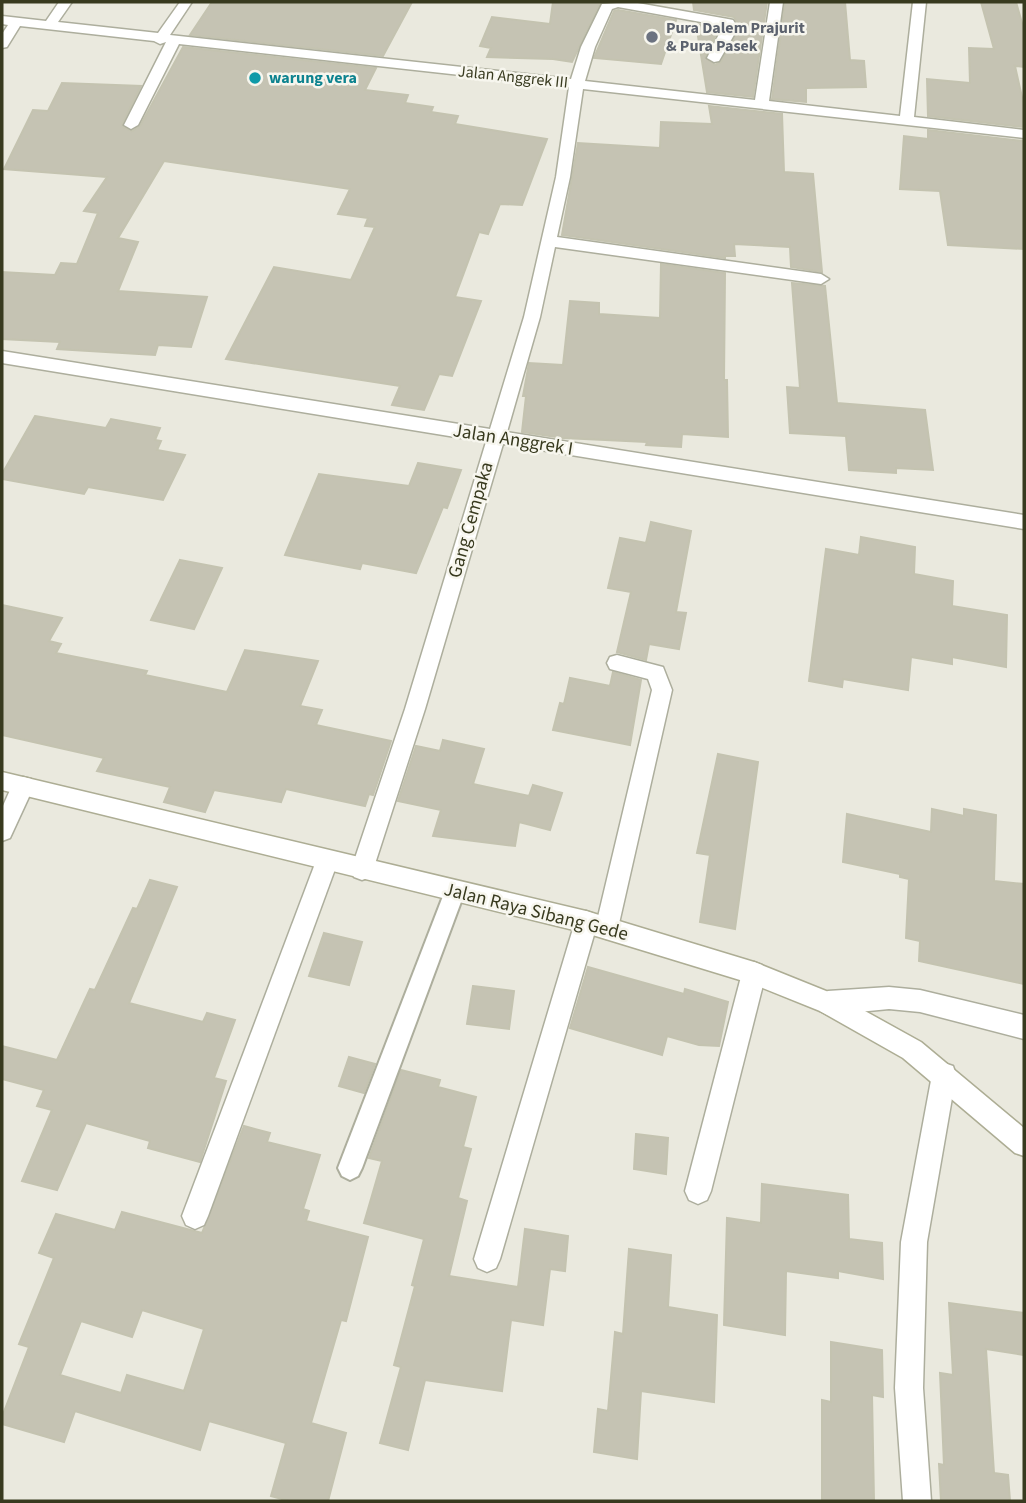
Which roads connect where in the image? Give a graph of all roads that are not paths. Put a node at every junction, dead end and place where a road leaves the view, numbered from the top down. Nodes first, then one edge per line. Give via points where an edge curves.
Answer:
1 (65, 2) edge
2 (186, 2) edge
3 (777, 2) edge
4 (920, 2) edge
5 (9, 21) edge
6 (50, 26) junction
7 (167, 41) junction
8 (2, 44) edge
9 (714, 58) dead end
10 (577, 83) junction
11 (761, 104) junction
12 (907, 120) junction
13 (131, 125) dead end
14 (1024, 134) edge
15 (548, 241) junction
16 (821, 279) dead end
17 (2, 357) edge
18 (495, 437) junction
19 (1024, 522) edge
20 (617, 663) dead end
21 (13, 783) edge
22 (2, 831) edge
23 (327, 860) junction
24 (362, 870) junction
25 (455, 891) junction
26 (596, 925) junction
27 (754, 973) junction
28 (828, 1003) junction
29 (1024, 1027) edge
30 (944, 1075) junction
31 (1024, 1144) edge
32 (350, 1168) dead end
33 (698, 1191) dead end
34 (195, 1216) dead end
35 (487, 1259) dead end
36 (917, 1501) edge

1 - 6 street
2 - 7 street
3 - 11 street
4 - 12 street
5 - 6 street, Jalan Anggrek III
5 - 8 street
6 - 7 street, Jalan Anggrek III
7 - 10 street, Jalan Anggrek III
7 - 13 street
9 - 10 street, Gang Cempaka via 731,28 728,23 613,3 607,6 588,47
10 - 11 street, Jalan Anggrek III
10 - 15 street, Gang Cempaka
11 - 12 street, Jalan Anggrek III
12 - 14 street, Jalan Anggrek III
15 - 16 street
15 - 18 street, Gang Cempaka via 532,317
17 - 18 street, Jalan Anggrek I
18 - 19 street, Jalan Anggrek I
18 - 24 street, Gang Cempaka
20 - 26 street via 656,673 662,690
21 - 22 street
21 - 23 street, Jalan Raya Sibang Gede
23 - 24 street, Jalan Raya Sibang Gede
23 - 34 street
24 - 25 street, Jalan Raya Sibang Gede
25 - 26 street, Jalan Raya Sibang Gede
25 - 32 lane
26 - 27 street, Jalan Raya Sibang Gede
26 - 35 street
27 - 28 street, Jalan Raya Sibang Gede
27 - 33 street
28 - 29 street via 889,998
28 - 30 street, Jalan Raya Sibang Gede via 912,1050
30 - 31 street, Jalan Raya Sibang Gede
30 - 36 street via 914,1242 909,1388

